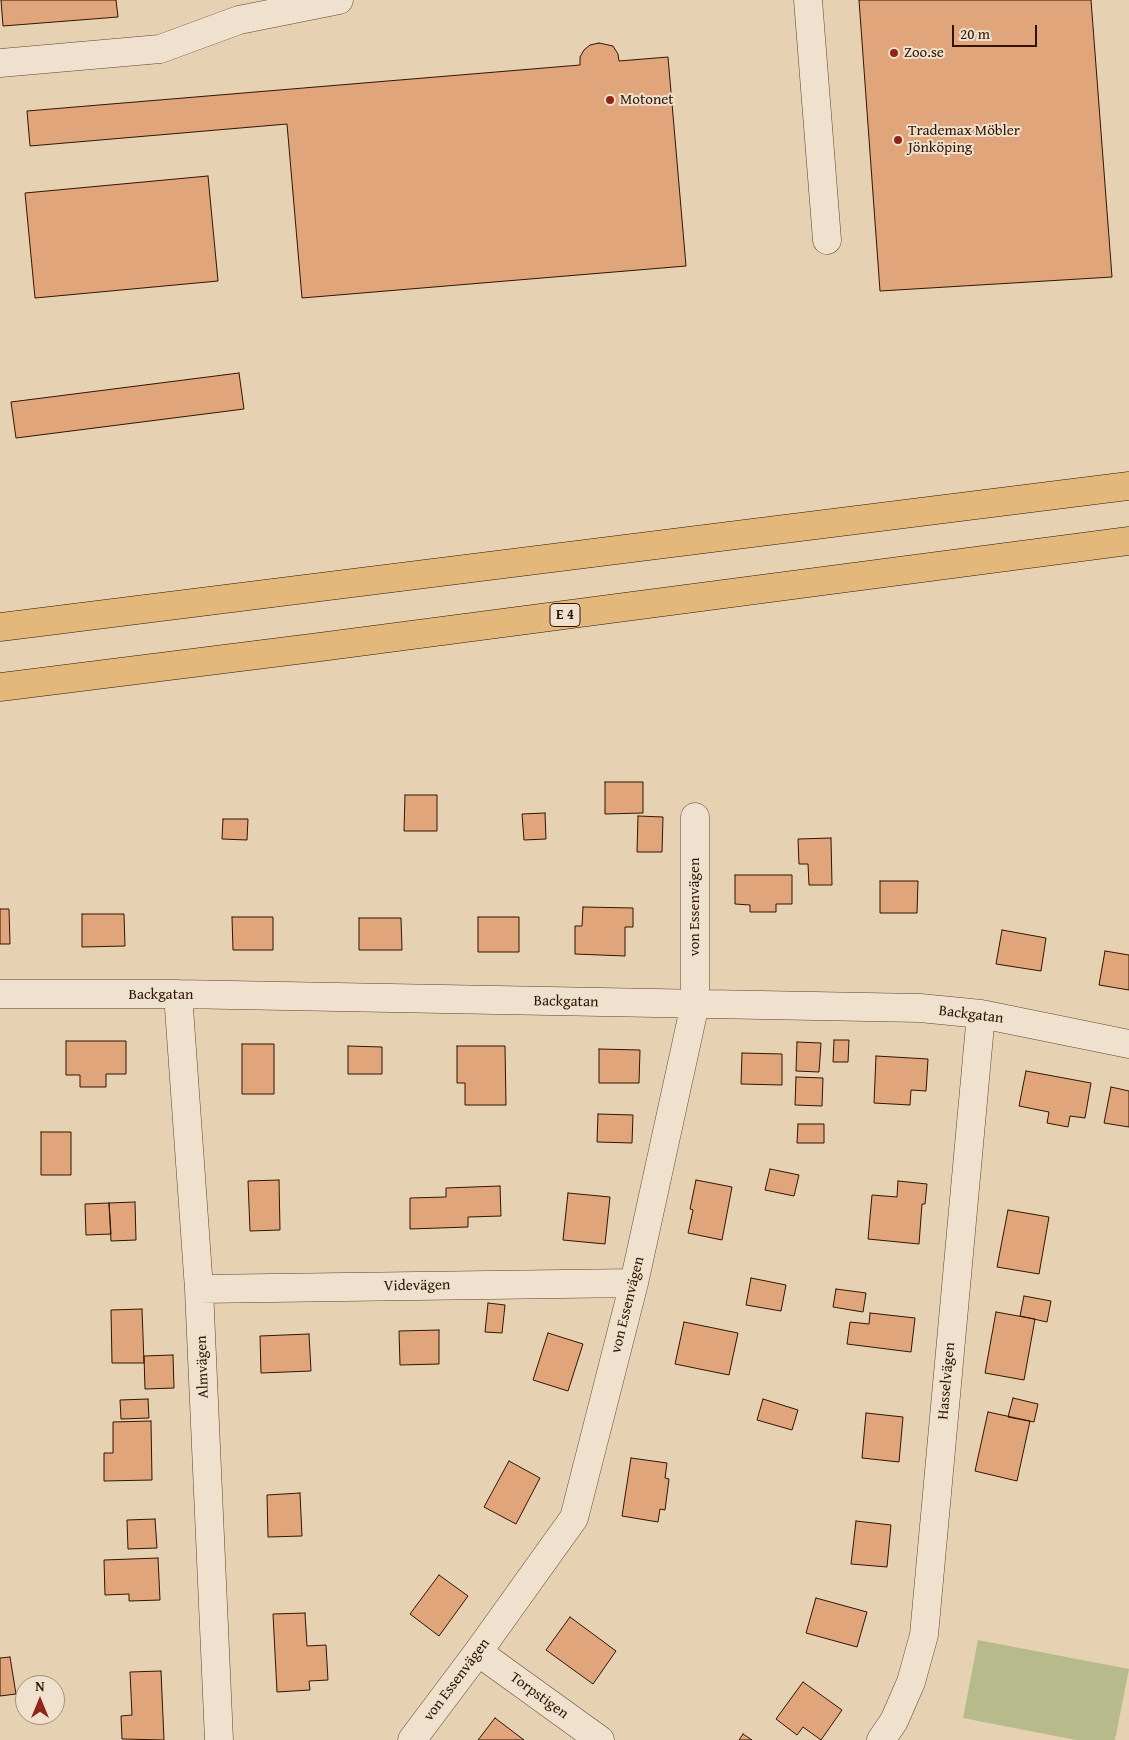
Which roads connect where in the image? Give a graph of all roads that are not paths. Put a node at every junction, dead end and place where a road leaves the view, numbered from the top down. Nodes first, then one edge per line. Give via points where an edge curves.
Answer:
1 (339, 0) edge
2 (808, 0) edge
3 (0, 63) edge
4 (827, 240) dead end
5 (1129, 486) edge
6 (1129, 540) edge
7 (0, 627) edge
8 (0, 687) edge
9 (695, 817) dead end
10 (0, 994) edge
11 (178, 994) junction
12 (695, 1004) junction
13 (981, 1014) junction
14 (1129, 1044) edge
15 (634, 1283) junction
16 (199, 1290) junction
17 (478, 1652) junction
18 (219, 1740) edge
19 (412, 1740) edge
20 (600, 1740) edge
21 (881, 1740) edge

1 - 3 street via 240,20 160,49
2 - 4 street
5 - 7 highway
6 - 8 highway, E 4
9 - 12 street, von Essenvägen
10 - 11 street, Backgatan
11 - 12 street, Backgatan
11 - 16 street, Almvägen
12 - 13 street, Backgatan via 920,1008
12 - 15 street, von Essenvägen
13 - 14 street, Backgatan
13 - 21 street, Hasselvägen via 924,1635 911,1682 894,1721
15 - 16 street, Videvägen
15 - 17 street, von Essenvägen via 574,1518
16 - 18 street, Almvägen
17 - 19 street, von Essenvägen
17 - 20 street, Torpstigen

